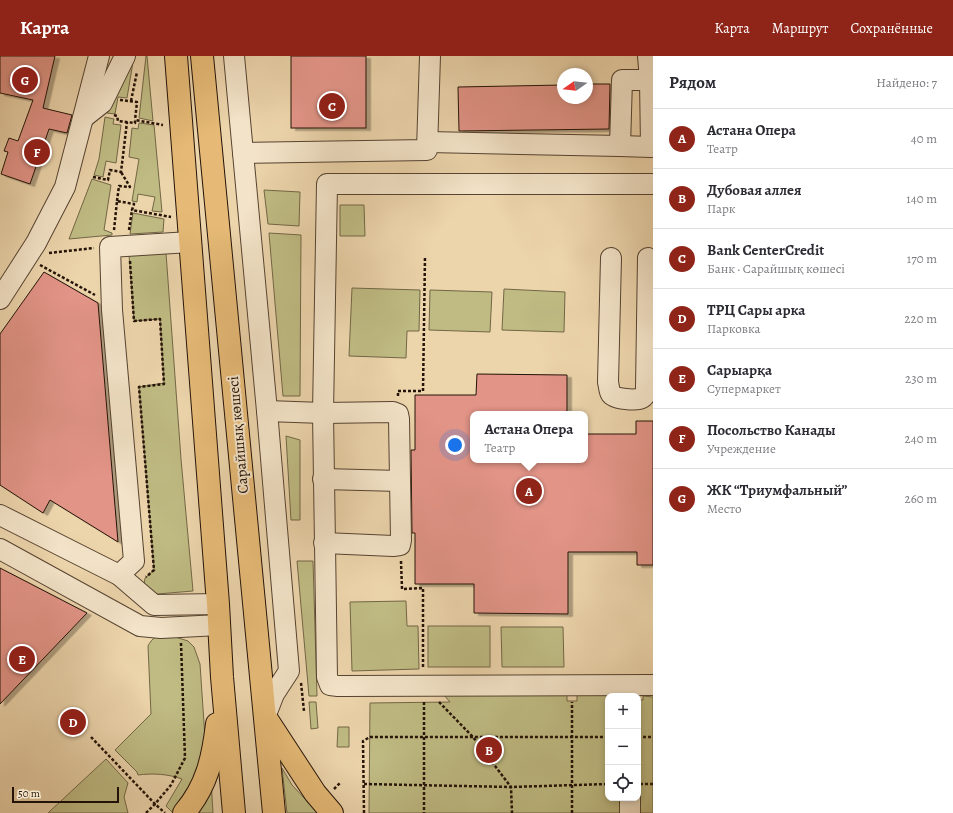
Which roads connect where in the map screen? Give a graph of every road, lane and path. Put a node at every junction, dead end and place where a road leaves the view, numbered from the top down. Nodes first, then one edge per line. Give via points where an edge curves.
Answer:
1 (99, 56) edge
2 (176, 56) edge
3 (202, 56) edge
4 (234, 56) edge
5 (430, 56) edge
6 (648, 56) edge
7 (131, 64) edge
8 (650, 80) junction
9 (131, 101) junction
10 (109, 106) junction
11 (83, 118) junction
12 (135, 120) junction
13 (127, 122) junction
14 (163, 125) dead end
15 (428, 142) junction
16 (620, 146) junction
17 (243, 152) junction
18 (122, 172) junction
19 (94, 176) dead end
20 (653, 184) edge
21 (117, 202) junction
22 (132, 210) junction
23 (171, 217) dead end
24 (128, 236) dead end
25 (114, 237) dead end
26 (190, 242) junction
27 (98, 243) dead end
28 (96, 248) junction
29 (93, 252) dead end
30 (44, 254) dead end
31 (129, 255) dead end
32 (425, 256) dead end
33 (611, 258) dead end
34 (648, 258) dead end
35 (39, 265) dead end
36 (96, 288) dead end
37 (0, 299) edge
38 (267, 411) junction
39 (323, 413) junction
40 (398, 414) junction
41 (324, 479) junction
42 (400, 481) junction
43 (0, 515) edge
44 (324, 543) junction
45 (400, 544) junction
46 (0, 549) edge
47 (119, 576) junction
48 (145, 578) dead end
49 (218, 615) junction
50 (181, 641) dead end
51 (222, 677) junction
52 (423, 686) junction
53 (572, 686) junction
54 (653, 686) edge
55 (629, 691) edge
56 (265, 717) junction
57 (91, 737) dead end
58 (424, 737) junction
59 (473, 737) junction
60 (572, 737) junction
61 (605, 737) edge
62 (641, 737) edge
63 (653, 737) edge
64 (364, 784) junction
65 (423, 784) junction
66 (572, 784) junction
67 (605, 784) edge
68 (641, 784) edge
69 (653, 784) edge
70 (511, 787) junction
71 (630, 801) edge
72 (155, 804) junction
73 (146, 813) edge
74 (165, 813) edge
75 (184, 813) edge
76 (234, 813) edge
77 (274, 813) edge
78 (332, 813) edge
79 (364, 813) edge
80 (424, 813) edge
81 (512, 813) edge
82 (572, 813) edge
83 (630, 813) edge

1 - 11 lane
2 - 26 main road
3 - 56 main road, Сарайшық көшесі
4 - 17 lane
5 - 15 lane
6 - 8 lane
7 - 9 path
7 - 10 lane via 102,103
8 - 16 lane via 622,80
8 - 16 lane via 651,147
9 - 10 path via 120,100
9 - 12 path via 137,102
10 - 11 lane
10 - 13 path via 105,115 117,116 118,121
11 - 37 lane via 66,187 36,243
12 - 13 path via 135,123
12 - 14 path
13 - 18 path
15 - 16 lane
15 - 17 lane via 428,150
17 - 38 lane
18 - 19 path via 110,170 108,180
18 - 21 path via 130,187 119,186
20 - 39 lane via 327,184
21 - 22 path via 134,204
21 - 25 path
22 - 23 path
22 - 24 path
26 - 47 lane via 110,247 112,310 134,560
26 - 49 main road
27 - 28 path
28 - 29 path
28 - 30 path
31 - 48 path via 134,321 160,319 164,384 140,386 154,570
32 - 40 path via 423,391 398,391
33 - 34 lane via 609,389 615,398 638,399 643,398 646,393
35 - 36 path via 96,296
38 - 39 lane
38 - 56 lane via 289,671 274,694
39 - 40 lane
39 - 41 lane
40 - 42 lane
41 - 42 lane
41 - 44 lane
42 - 45 lane
43 - 47 lane
44 - 45 lane via 393,546
44 - 52 lane via 327,678 330,685
45 - 52 path via 402,589 423,588
46 - 49 lane via 140,626 161,628
47 - 49 lane via 154,605
49 - 51 main road
50 - 72 path via 185,758 171,786
51 - 75 main road via 214,753 204,783
51 - 76 main road
52 - 53 lane
52 - 58 path
52 - 59 path
53 - 55 lane
53 - 60 path
54 - 55 lane
56 - 77 main road, Сарайшық көшесі
56 - 78 main road via 315,793
57 - 72 path
58 - 59 path
58 - 64 path via 366,738 363,741
58 - 65 path
59 - 60 path
59 - 70 path
60 - 61 path
60 - 66 path
62 - 63 path
64 - 65 path
64 - 79 path
65 - 70 path
65 - 80 path
66 - 67 path
66 - 70 path
66 - 82 path
68 - 69 path
70 - 81 path
71 - 83 lane
72 - 73 path
72 - 74 path

